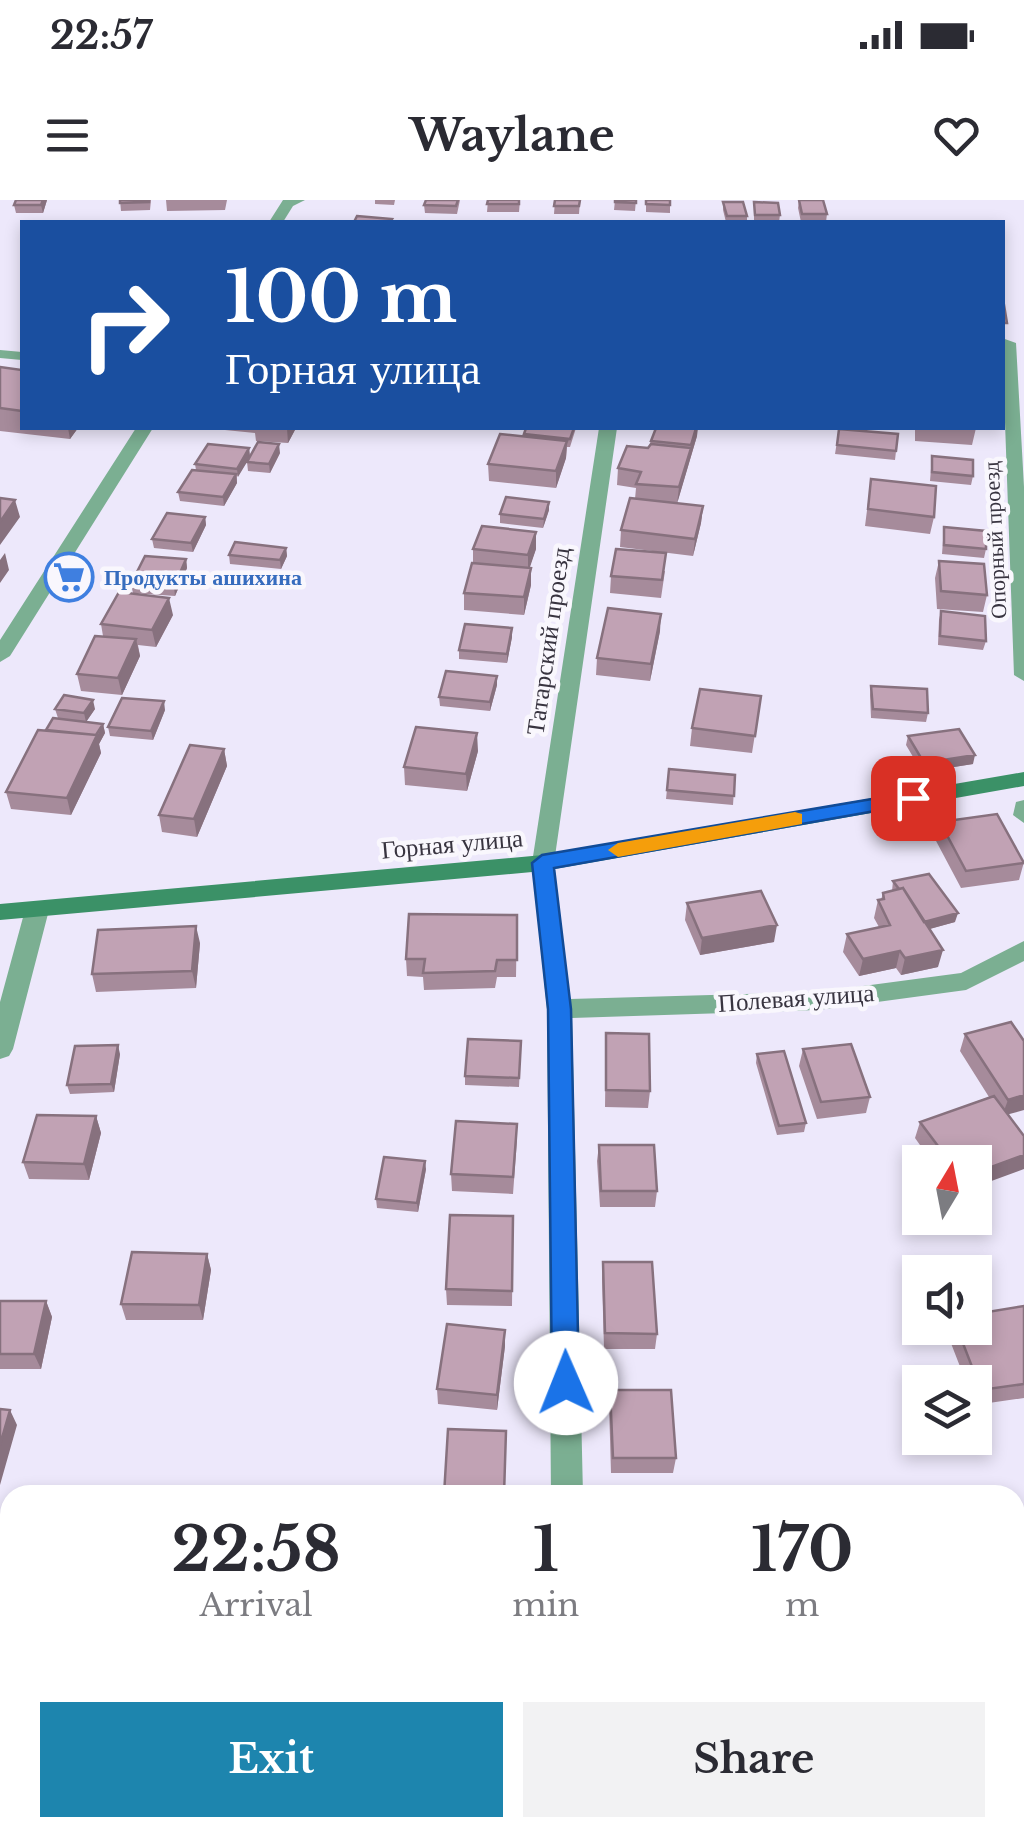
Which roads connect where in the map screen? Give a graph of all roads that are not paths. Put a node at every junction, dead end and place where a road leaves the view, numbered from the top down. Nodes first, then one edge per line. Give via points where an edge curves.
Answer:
1 (298, 200) edge
2 (277, 220) edge
3 (1005, 343) edge
4 (143, 430) edge
5 (608, 430) edge
6 (0, 656) edge
7 (1024, 675) edge
8 (1024, 779) edge
9 (1024, 806) edge
10 (1024, 815) edge
11 (542, 863) junction
12 (37, 910) junction
13 (0, 912) edge
14 (1024, 950) edge
15 (559, 1009) junction
16 (0, 1050) edge
17 (567, 1485) edge

1 - 2 street
3 - 7 street, Опорный проезд
4 - 6 street
5 - 11 street, Татарский проезд
8 - 11 street, Горная улица
9 - 10 street
11 - 12 street, Горная улица
11 - 15 street, Татарский проезд
12 - 13 street, Горная улица
12 - 16 street
14 - 15 street, Полевая улица via 966,981 818,1001
15 - 17 street, Татарский проезд

